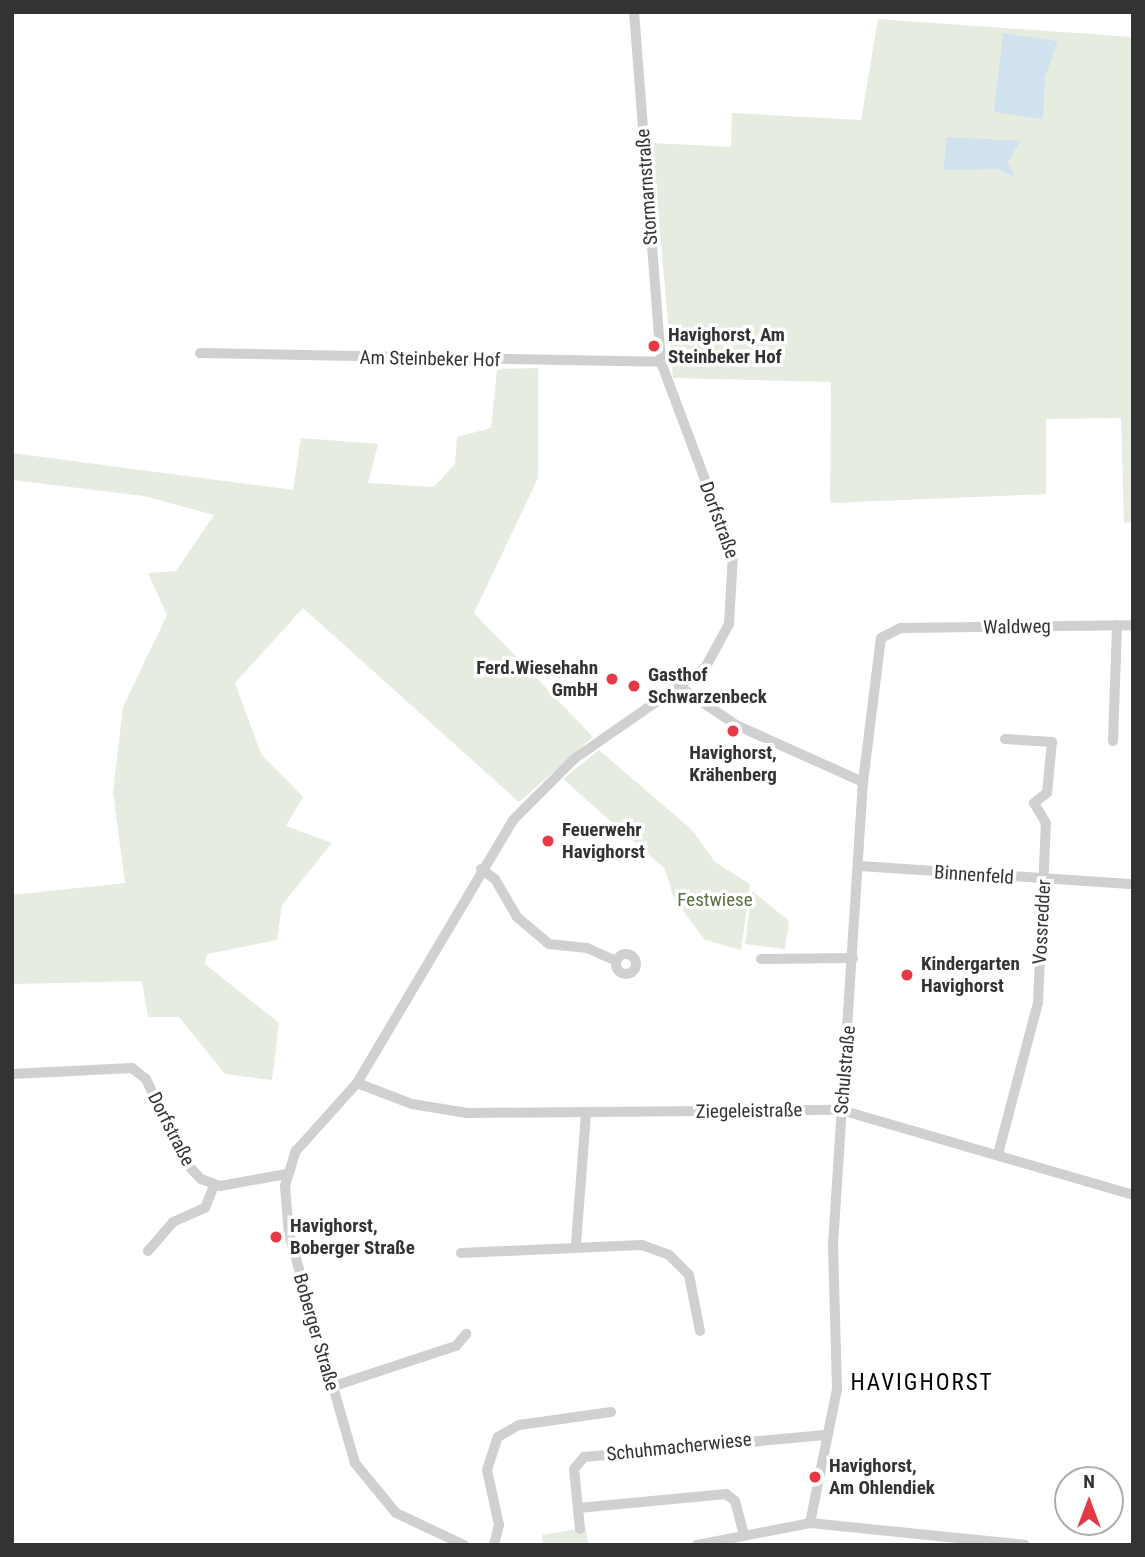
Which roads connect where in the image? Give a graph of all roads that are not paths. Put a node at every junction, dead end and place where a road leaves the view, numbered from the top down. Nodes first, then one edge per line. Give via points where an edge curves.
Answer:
1 (634, 12) edge
2 (200, 353) dead end
3 (661, 362) junction
4 (1117, 625) junction
5 (1133, 625) edge
6 (901, 628) joint
7 (680, 687) junction
8 (1005, 739) dead end
9 (1113, 741) dead end
10 (863, 782) junction
11 (860, 866) junction
12 (481, 869) junction
13 (1044, 879) junction
14 (1129, 884) dead end
15 (853, 958) junction
16 (761, 959) dead end
17 (617, 961) dead end
18 (14, 1074) edge
19 (357, 1083) junction
20 (841, 1110) junction
21 (586, 1114) junction
22 (998, 1154) junction
23 (287, 1174) junction
24 (214, 1186) junction
25 (1133, 1195) edge
26 (576, 1244) junction
27 (148, 1251) dead end
28 (461, 1253) dead end
29 (700, 1331) dead end
30 (466, 1334) dead end
31 (331, 1387) junction
32 (611, 1412) dead end
33 (828, 1436) junction
34 (578, 1508) junction
35 (810, 1524) junction
36 (580, 1529) dead end
37 (744, 1534) junction
38 (464, 1545) edge
39 (494, 1545) edge
40 (697, 1545) edge
41 (1025, 1545) edge

1 - 3 street, Stormarnstraße
2 - 3 street, Am Steinbeker Hof
3 - 7 street, Dorfstraße via 726,530 736,573 721,647
4 - 5 street, Waldweg
4 - 6 street, Waldweg
4 - 9 street
6 - 10 street, Schulstraße via 881,638
7 - 10 street via 736,725
7 - 12 street, Dorfstraße via 560,770 522,809
8 - 13 street, Vossredder via 1052,742 1047,793 1034,803 1046,823
10 - 11 street, Schulstraße
11 - 13 street, Binnenfeld
11 - 15 street, Schulstraße
12 - 17 street via 495,879 517,917 549,944 587,948
12 - 19 street, Dorfstraße
13 - 14 street, Binnenfeld
13 - 22 street, Vossredder via 1038,1003
15 - 16 street
15 - 20 street, Schulstraße
18 - 24 street, Dorfstraße via 121,1065 139,1071 185,1162
19 - 21 street, Ziegeleistraße via 412,1104 467,1114
19 - 23 street, Boberger Straße via 300,1144
20 - 21 street, Ziegeleistraße
20 - 22 street, Ziegeleistraße
20 - 33 street, Schulstraße via 833,1245 837,1389
21 - 26 street
22 - 25 street, Ziegeleistraße
23 - 24 street
23 - 31 street, Boberger Straße via 289,1235
24 - 27 street via 205,1208 173,1222
26 - 28 street
26 - 29 street via 642,1245 668,1255 689,1275
30 - 31 street via 456,1346
31 - 38 street, Boberger Straße via 351,1455 372,1490 411,1523
32 - 39 street via 519,1425 498,1437 487,1471 499,1525
33 - 34 street, Schuhmacherwiese via 584,1457 574,1469
33 - 35 street, Schulstraße
34 - 36 street, Schuhmacherwiese
34 - 37 street via 726,1494 735,1500
35 - 37 street
35 - 41 street
37 - 40 street

